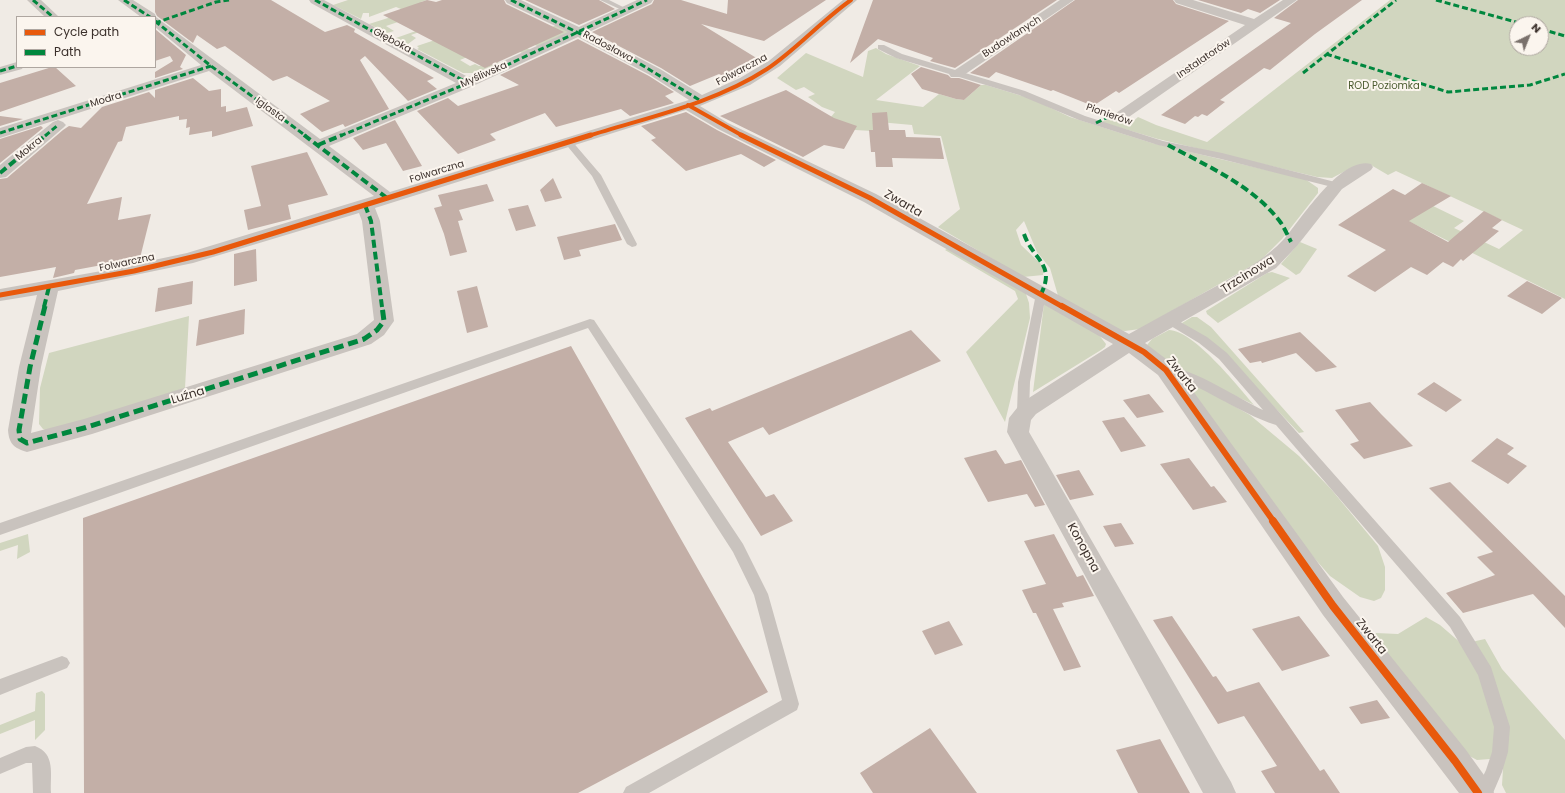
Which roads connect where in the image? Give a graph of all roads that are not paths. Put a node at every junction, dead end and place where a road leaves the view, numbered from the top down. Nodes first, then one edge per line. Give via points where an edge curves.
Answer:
1 (33, 0) edge
2 (124, 0) edge
3 (315, 0) edge
4 (511, 0) edge
5 (603, 0) edge
6 (647, 0) edge
7 (851, 0) edge
8 (1068, 0) edge
9 (1180, 0) edge
10 (1291, 0) edge
11 (626, 10) junction
12 (52, 16) edge
13 (147, 16) edge
14 (156, 23) edge
15 (1255, 24) junction
16 (580, 32) junction
17 (881, 47) dead end
18 (16, 66) edge
19 (211, 66) junction
20 (0, 72) edge
21 (956, 74) junction
22 (468, 82) junction
23 (694, 103) junction
24 (1118, 118) dead end
25 (58, 126) dead end
26 (0, 133) edge
27 (568, 142) junction
28 (318, 145) junction
29 (1365, 167) dead end
30 (0, 173) edge
31 (1336, 186) junction
32 (386, 198) junction
33 (365, 205) junction
34 (632, 244) dead end
35 (49, 287) junction
36 (1041, 294) junction
37 (0, 295) edge
38 (1170, 320) junction
39 (1129, 343) junction
40 (1166, 370) junction
41 (1023, 412) junction
42 (1279, 421) junction
43 (0, 529) edge
44 (62, 663) dead end
45 (0, 687) edge
46 (0, 766) edge
47 (42, 793) edge
48 (632, 793) edge
49 (1220, 793) edge
50 (1478, 793) edge
51 (1484, 793) edge

1 - 12 street
2 - 13 street, Iglasta
3 - 22 street, Głęboka
4 - 16 street, Radosława
5 - 11 lane
6 - 11 street, Myśliwska
7 - 23 street, Folwarczna via 786,56 767,69 744,82
8 - 21 street, Budowlanych
9 - 15 street
10 - 15 street, Instalatorów
11 - 16 street, Myśliwska
14 - 19 street, Iglasta
15 - 24 street, Instalatorów
16 - 22 street, Myśliwska
16 - 23 street, Radosława via 672,81
17 - 21 lane, Pionierów via 899,56
18 - 20 street
19 - 26 street, Modra
19 - 28 street, Iglasta
21 - 31 lane, Pionierów via 1022,93 1082,118 1161,143
22 - 28 street, Myśliwska
23 - 27 street, Folwarczna
23 - 36 street, Zwarta via 723,126 870,198
25 - 30 street, Mokra
27 - 32 street, Folwarczna
27 - 34 lane via 596,175
28 - 32 street, Iglasta
29 - 31 street, Trzcinowa
31 - 38 street, Trzcinowa via 1291,242 1269,264
32 - 33 street, Folwarczna
33 - 35 street, Folwarczna via 163,265
33 - 35 street, Luźna via 371,221 384,321 377,330 364,339 84,428 27,443 20,439 19,430 30,367
35 - 37 street, Folwarczna
36 - 39 street, Zwarta
36 - 41 lane via 1024,382
38 - 39 street, Trzcinowa
38 - 42 lane via 1214,348
39 - 40 street, Zwarta
39 - 41 street
40 - 42 lane via 1185,376 1253,412
40 - 50 street, Zwarta via 1332,606 1455,760
41 - 49 street, Konopna via 1017,422 1018,432
42 - 51 lane via 1455,622 1485,672 1502,727 1500,752
43 - 48 lane via 590,323 738,548 761,594 791,704
44 - 45 lane
46 - 47 lane via 35,754 42,760

